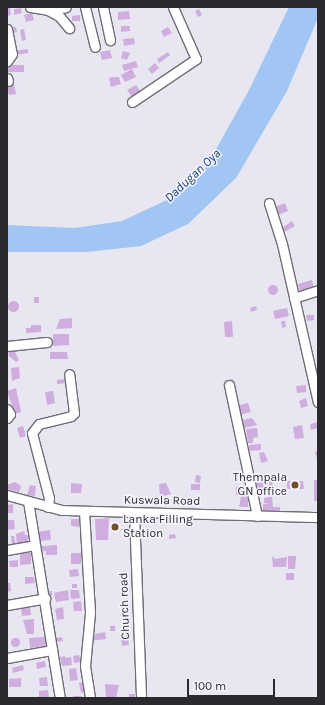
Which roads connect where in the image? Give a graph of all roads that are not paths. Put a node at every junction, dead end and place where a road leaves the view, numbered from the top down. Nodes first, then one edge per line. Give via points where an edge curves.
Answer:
1 (30, 7) edge
2 (66, 7) edge
3 (86, 7) edge
4 (103, 7) edge
5 (173, 7) edge
6 (48, 10) junction
7 (69, 28) dead end
8 (7, 29) edge
9 (110, 40) dead end
10 (95, 47) dead end
11 (7, 61) edge
12 (132, 102) dead end
13 (269, 203) dead end
14 (318, 290) edge
15 (294, 298) junction
16 (47, 342) dead end
17 (7, 346) edge
18 (69, 374) dead end
19 (229, 385) dead end
20 (318, 402) edge
21 (7, 409) edge
22 (7, 418) edge
23 (7, 495) edge
24 (28, 501) junction
25 (48, 507) junction
26 (84, 511) junction
27 (134, 513) junction
28 (258, 516) junction
29 (318, 517) edge
30 (35, 545) junction
31 (7, 550) edge
32 (45, 598) junction
33 (7, 605) edge
34 (52, 650) junction
35 (7, 658) edge
36 (60, 698) edge
37 (90, 698) edge
38 (141, 698) edge

1 - 6 street
2 - 6 street
3 - 10 street
4 - 9 street
5 - 12 street via 196,59
6 - 7 street via 59,16
8 - 11 street via 12,54
13 - 15 street via 282,244
14 - 15 street
15 - 20 street
16 - 17 street
18 - 25 street via 74,413 39,424 32,433
19 - 28 street
21 - 22 street via 10,414
23 - 24 street, Kuswala Road
24 - 25 street, Kuswala Road
24 - 30 street
25 - 26 street, Kuswala Road
26 - 27 street, Kuswala Road
26 - 37 street via 90,613 85,666
27 - 28 street, Kuswala Road
27 - 38 street, Church road
28 - 29 street, Kuswala Road
30 - 31 street
30 - 32 street
32 - 33 street
32 - 34 street
34 - 35 street
34 - 36 street

